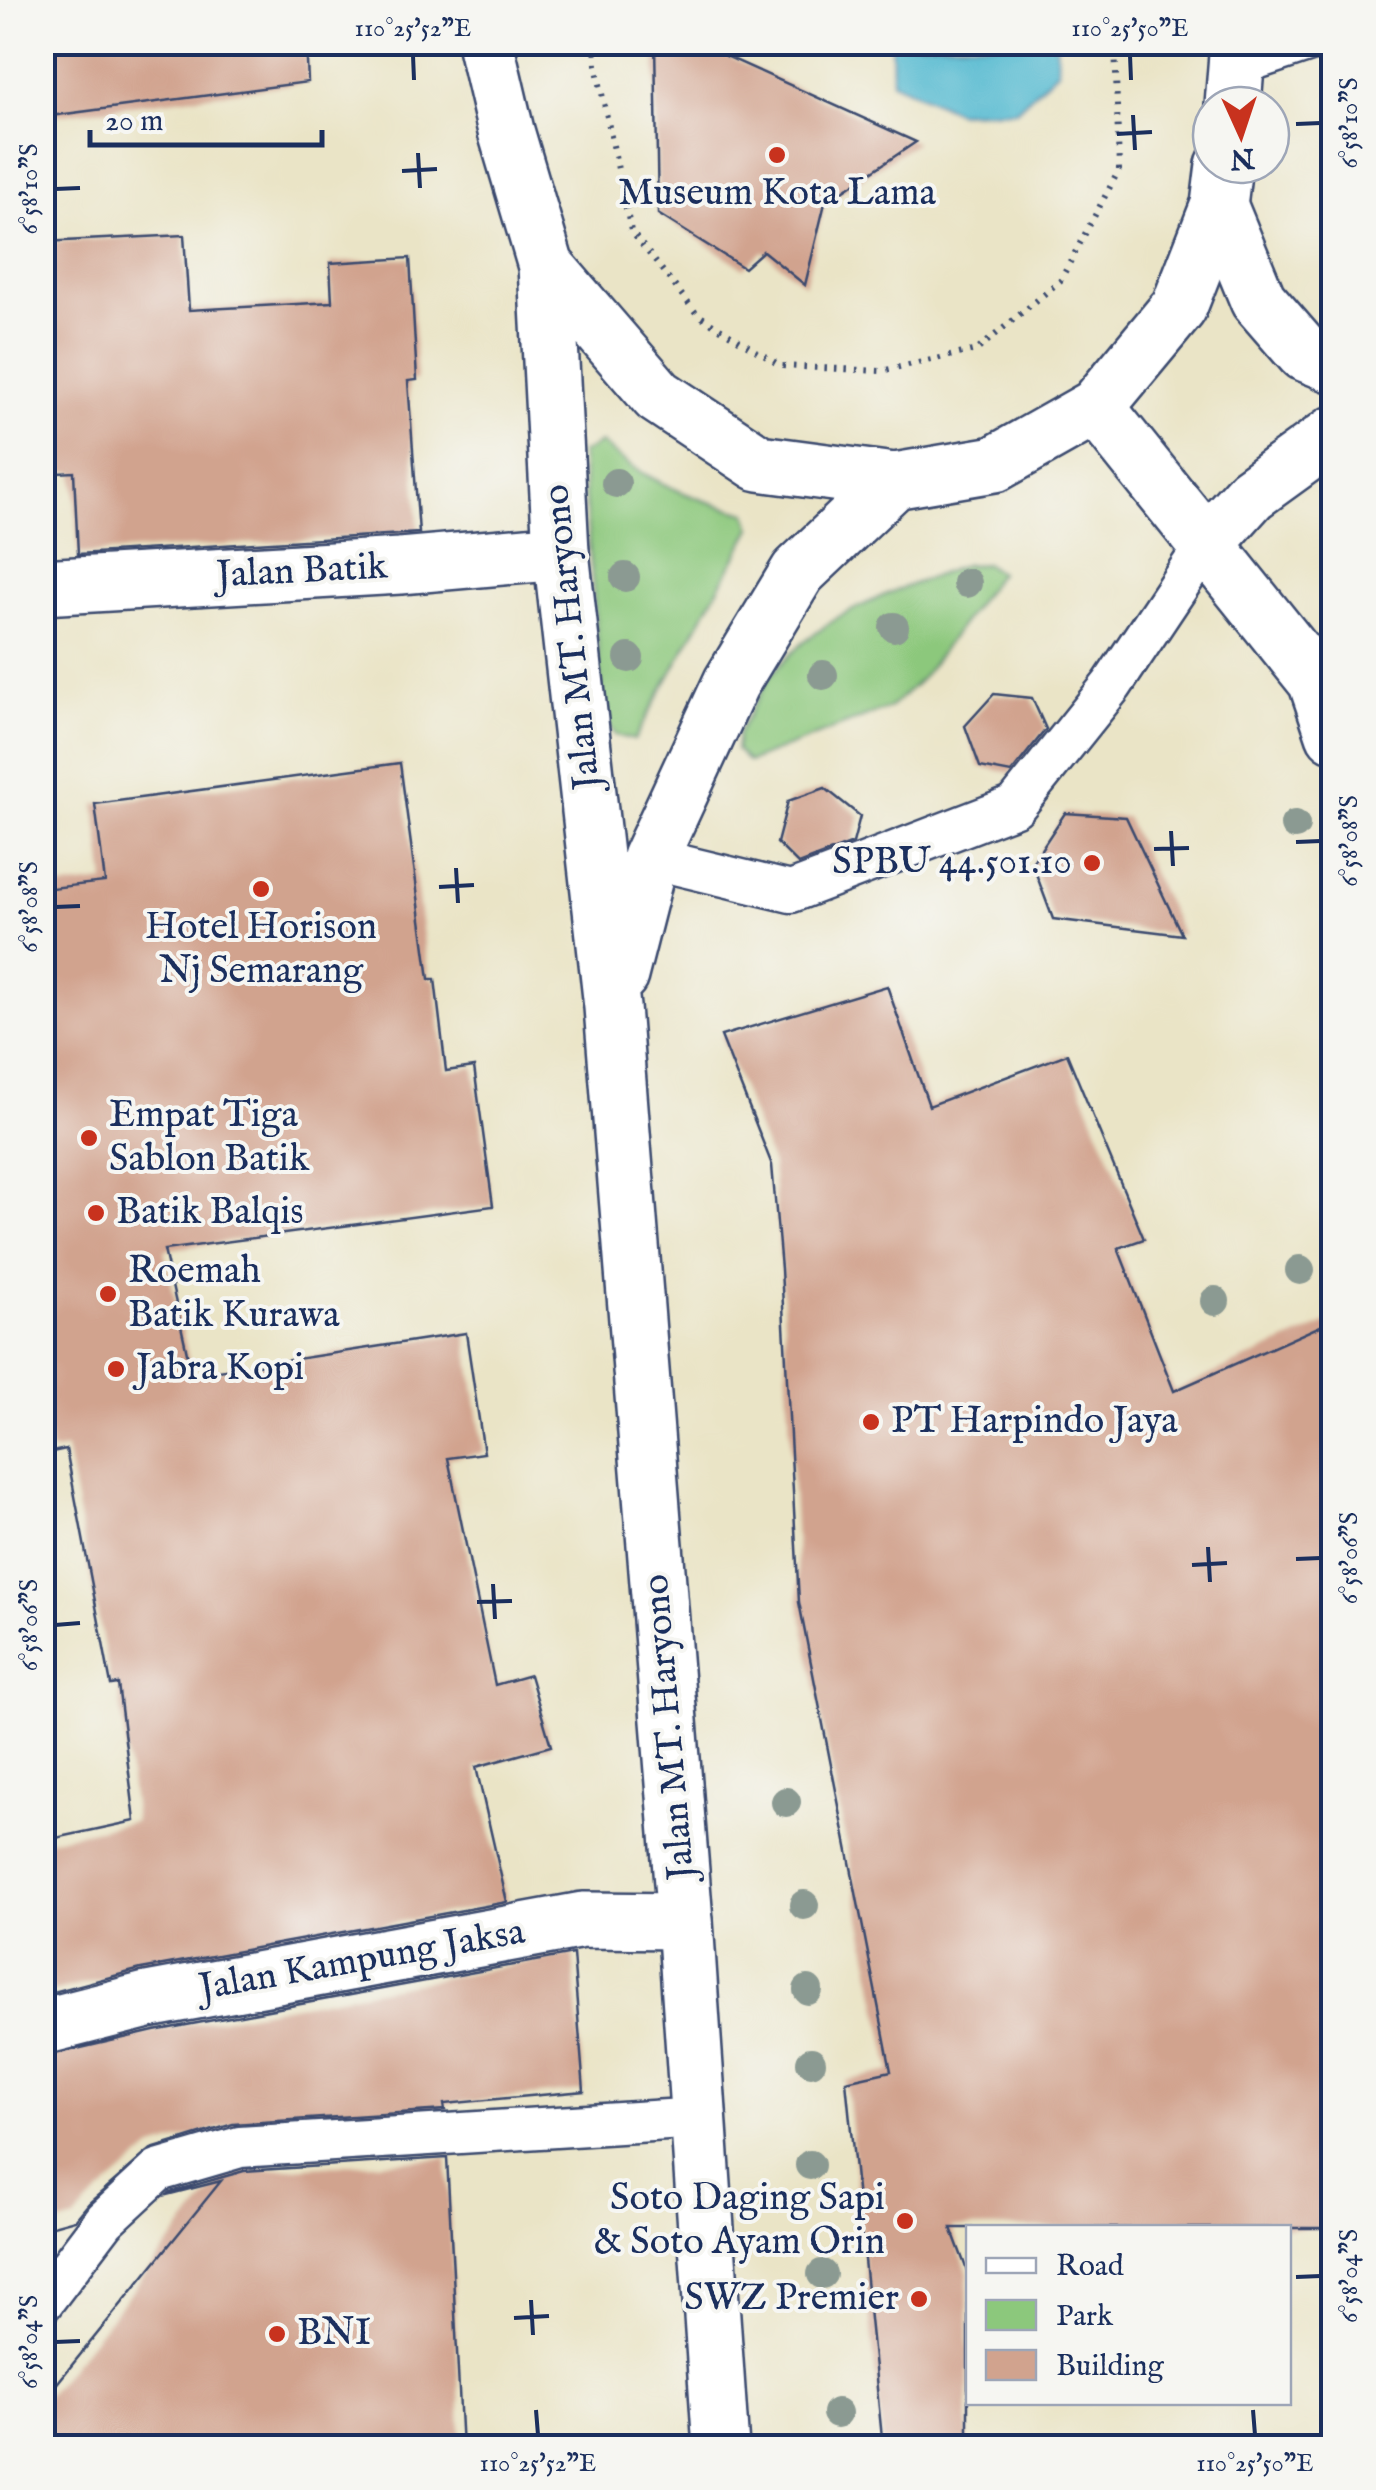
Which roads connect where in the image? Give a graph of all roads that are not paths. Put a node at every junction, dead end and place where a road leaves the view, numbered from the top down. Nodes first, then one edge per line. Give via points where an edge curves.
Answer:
1 (485, 42) edge
2 (1307, 42) edge
3 (1236, 71) edge
4 (1222, 185) edge
5 (546, 266) junction
6 (1334, 365) edge
7 (1096, 407) junction
8 (1334, 434) edge
9 (894, 480) junction
10 (1207, 543) junction
11 (560, 552) junction
12 (42, 587) edge
13 (1334, 734) edge
14 (650, 858) junction
15 (612, 1007) junction
16 (685, 1921) junction
17 (42, 2026) edge
18 (700, 2118) junction
19 (42, 2303) edge
20 (720, 2448) edge

1 - 5 main road
2 - 3 lane
4 - 6 main road via 1258,300 1304,353
4 - 7 main road via 1179,307
5 - 9 main road via 658,396 758,463
5 - 11 main road, Jalan MT. Haryono
7 - 9 main road via 995,464
7 - 10 main road
8 - 10 main road via 1250,494
9 - 14 main road, Jalan MT. Haryono via 798,572 731,683
10 - 13 main road via 1316,680
10 - 14 lane via 1112,685 1015,806 791,892
11 - 12 main road, Jalan Batik
11 - 15 main road, Jalan MT. Haryono
14 - 15 main road, Jalan MT. Haryono
15 - 16 main road, Jalan MT. Haryono
16 - 17 main road, Jalan Kampung Jaksa via 583,1920 147,2000
16 - 18 main road, Jalan MT. Haryono
18 - 19 lane via 240,2148 207,2157 158,2171 105,2220
18 - 20 main road, Jalan MT. Haryono

